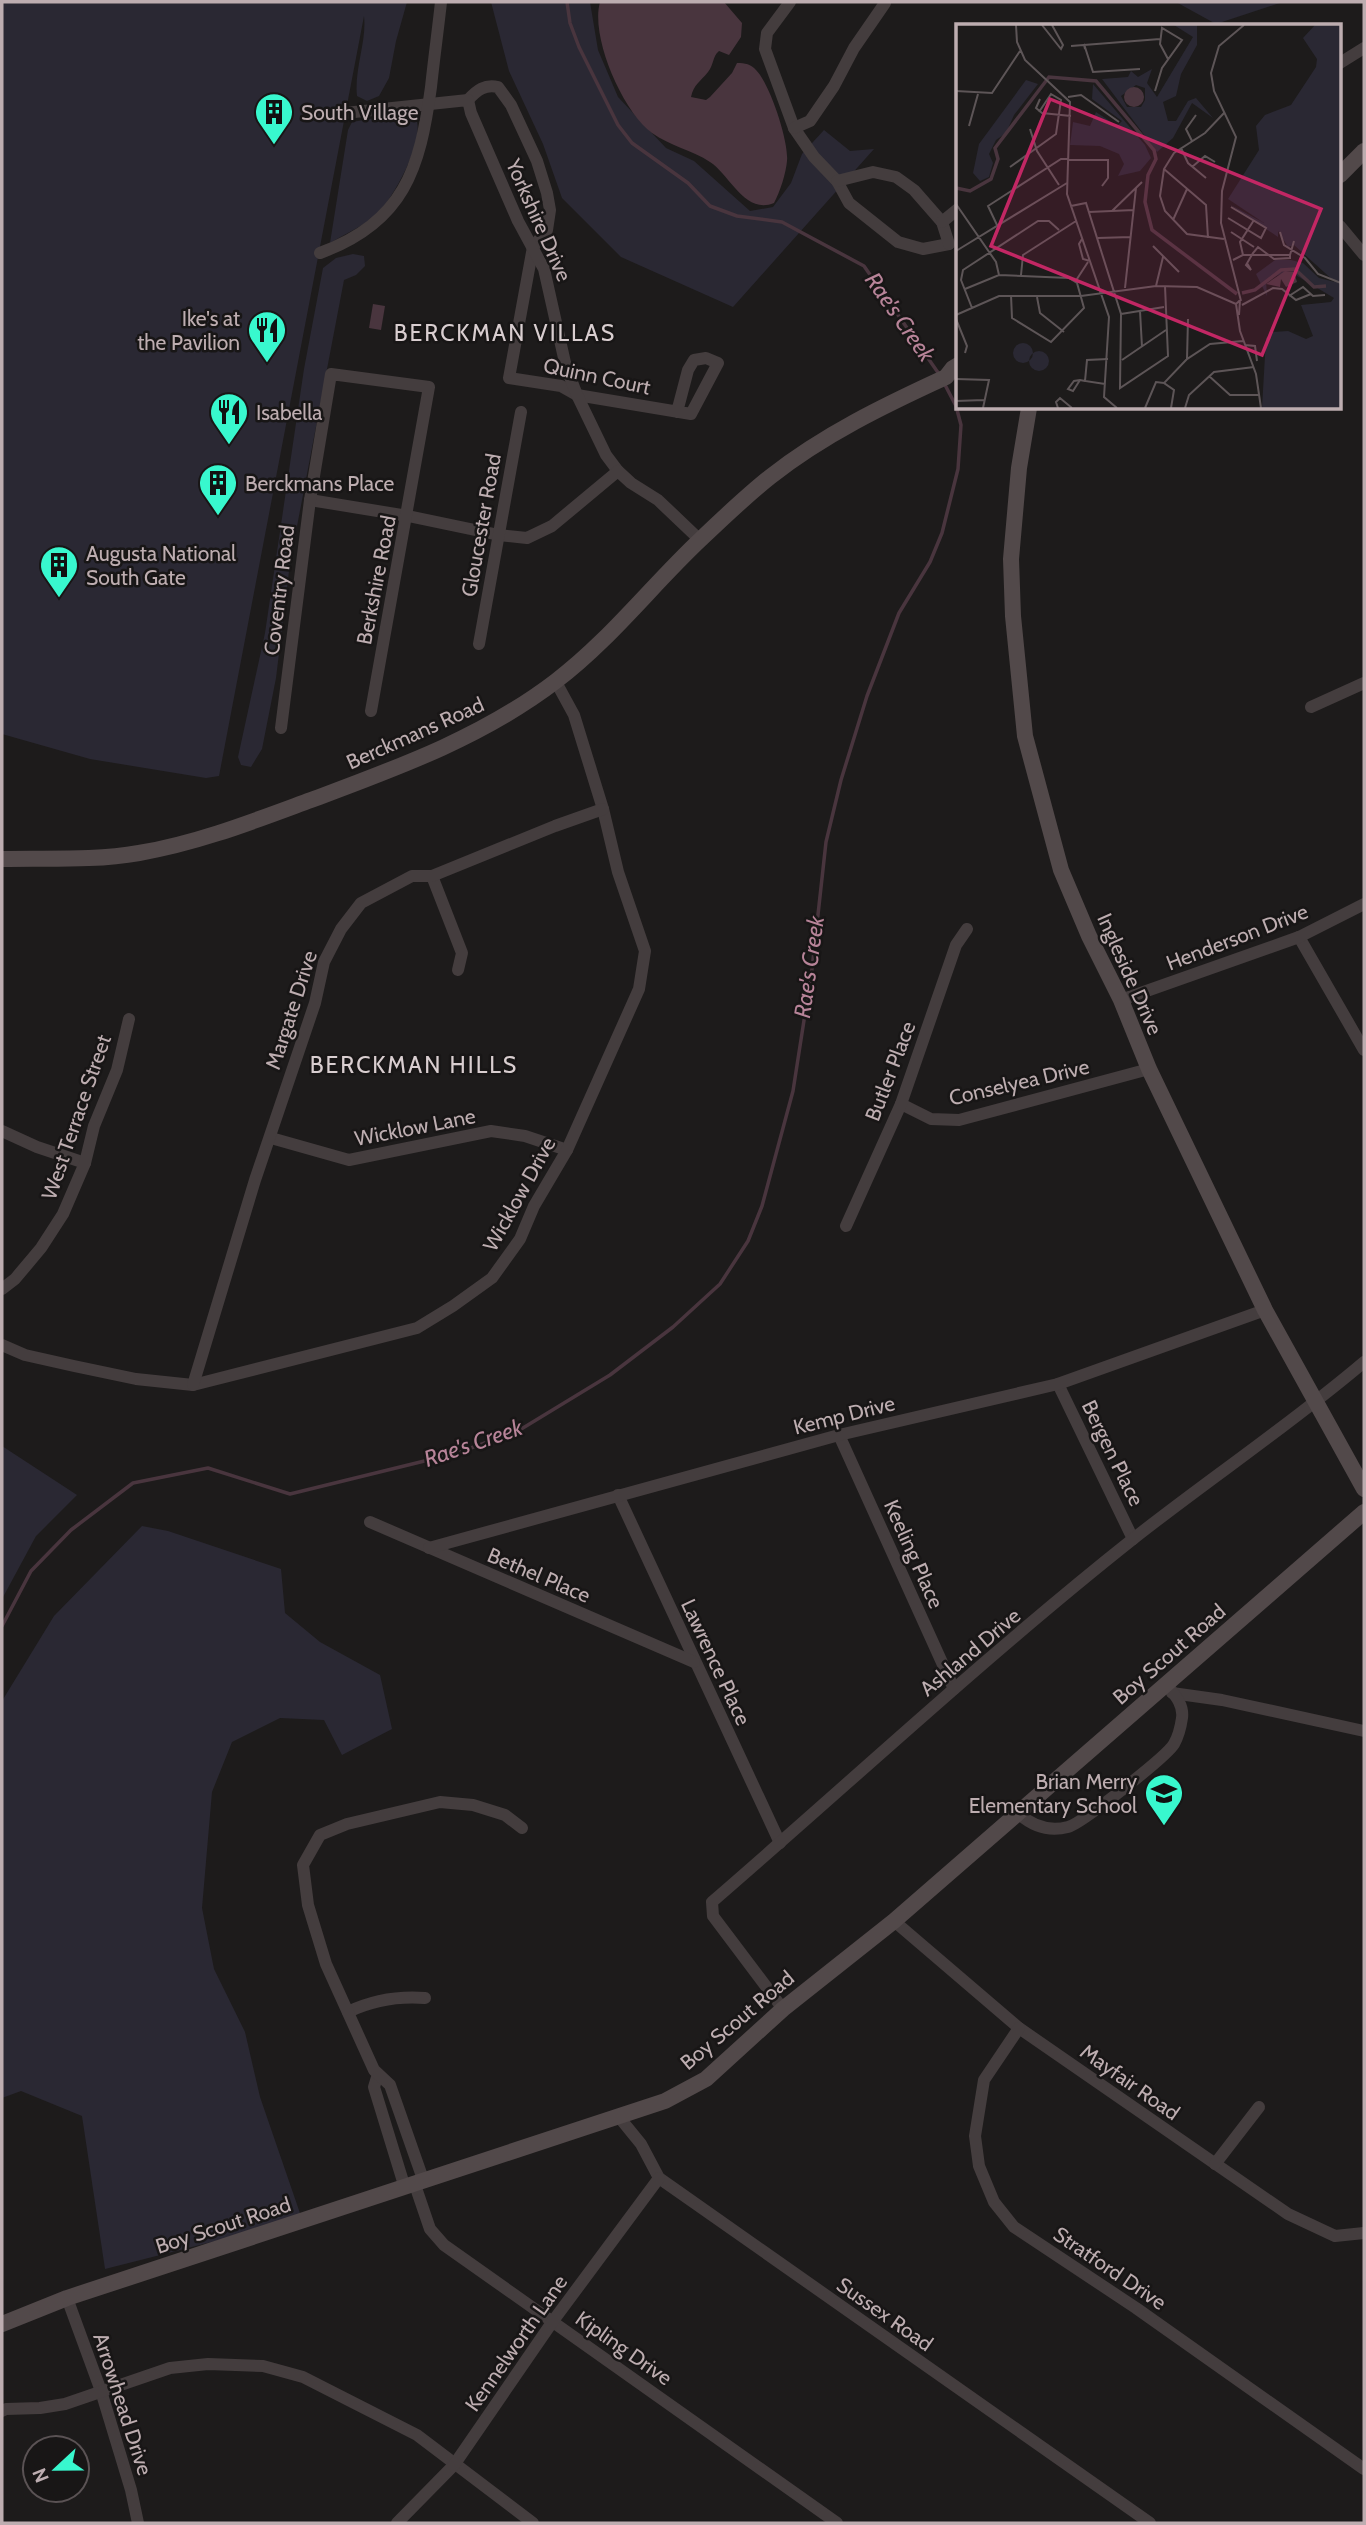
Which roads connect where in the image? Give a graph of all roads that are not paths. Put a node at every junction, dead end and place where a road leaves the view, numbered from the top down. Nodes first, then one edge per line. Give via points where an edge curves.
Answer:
1 (442, 2) edge
2 (790, 2) edge
3 (886, 3) edge
4 (1364, 48) edge
5 (1342, 62) edge
6 (468, 100) junction
7 (429, 102) junction
8 (345, 113) dead end
9 (794, 128) junction
10 (1364, 151) edge
11 (1342, 173) edge
12 (837, 181) junction
13 (956, 211) edge
14 (942, 222) junction
15 (1342, 228) edge
16 (533, 247) junction
17 (954, 247) edge
18 (320, 253) dead end
19 (1364, 255) edge
20 (331, 374) joint
21 (955, 379) edge
22 (577, 395) junction
23 (1015, 410) edge
24 (1022, 410) edge
25 (1029, 410) edge
26 (521, 412) dead end
27 (677, 412) dead end
28 (1023, 433) junction
29 (618, 471) junction
30 (310, 500) junction
31 (408, 516) junction
32 (499, 535) junction
33 (700, 540) junction
34 (479, 644) dead end
35 (556, 682) junction
36 (1364, 683) edge
37 (1311, 707) dead end
38 (371, 711) dead end
39 (281, 728) dead end
40 (603, 809) junction
41 (2, 859) edge
42 (432, 876) junction
43 (1364, 904) edge
44 (967, 929) dead end
45 (1299, 937) junction
46 (458, 970) dead end
47 (1121, 1000) junction
48 (129, 1019) dead end
49 (1364, 1050) edge
50 (1149, 1069) junction
51 (901, 1104) junction
52 (2, 1131) edge
53 (271, 1138) junction
54 (567, 1150) junction
55 (85, 1163) junction
56 (846, 1226) dead end
57 (2, 1289) edge
58 (1265, 1310) junction
59 (2, 1345) edge
60 (1364, 1362) edge
61 (1058, 1384) junction
62 (193, 1385) junction
63 (1316, 1402) junction
64 (839, 1435) junction
65 (1364, 1489) edge
66 (618, 1496) junction
67 (1364, 1512) edge
68 (370, 1522) dead end
69 (1133, 1539) junction
70 (429, 1548) junction
71 (694, 1662) junction
72 (1169, 1688) junction
73 (954, 1689) junction
74 (1364, 1731) edge
75 (1018, 1813) junction
76 (522, 1828) dead end
77 (780, 1843) junction
78 (894, 1921) junction
79 (425, 1998) dead end
80 (783, 2009) junction
81 (348, 2012) junction
82 (1019, 2028) junction
83 (378, 2074) junction
84 (1259, 2107) dead end
85 (619, 2117) junction
86 (1215, 2164) junction
87 (659, 2178) junction
88 (415, 2185) junction
89 (1364, 2233) edge
90 (67, 2298) junction
91 (553, 2321) junction
92 (2, 2324) edge
93 (101, 2390) junction
94 (2, 2411) edge
95 (454, 2465) junction
96 (1364, 2469) edge
97 (138, 2523) edge
98 (397, 2523) edge
99 (533, 2523) edge
100 (837, 2523) edge
101 (1150, 2523) edge

1 - 7 street
2 - 9 street via 767,33 765,49
3 - 9 street via 810,121
4 - 5 street
6 - 7 street
6 - 16 street, Yorkshire Drive
6 - 16 street via 476,91 498,87 522,129 550,210 547,230
7 - 8 street
7 - 18 street via 416,163 397,201 360,233
9 - 12 street
10 - 11 street
12 - 14 street via 873,172 896,177
12 - 17 street via 849,203 898,243 923,249
13 - 14 street
14 - 17 street
15 - 19 street
16 - 22 street, Yorkshire Drive via 551,292 566,367
16 - 22 street, Quinn Court via 509,378 562,386
20 - 30 street, Coventry Road
20 - 31 street, Berkshire Road via 429,387
21 - 33 street, Berckmans Road via 896,400 813,447 771,476
22 - 27 street, Quinn Court
22 - 29 street, Yorkshire Drive
23 - 28 street
24 - 28 street, Ingleside Drive
25 - 28 street, Ingleside Drive
26 - 32 street, Gloucester Road
28 - 47 street, Ingleside Drive via 1011,559 1025,736 1061,870
29 - 32 street via 552,526 527,538
29 - 33 street, Yorkshire Drive via 659,500
30 - 31 street
30 - 39 street, Coventry Road
31 - 32 street
31 - 38 street, Berkshire Road
32 - 34 street, Gloucester Road
33 - 35 street, Berckmans Road
35 - 40 street, Wicklow Drive via 574,715
35 - 41 street, Berckmans Road via 491,725 434,752 210,836 135,854
36 - 37 street
40 - 42 street, Margate Drive
40 - 54 street, Wicklow Drive via 645,951 639,989
42 - 46 street via 462,953
42 - 53 street, Margate Drive via 412,876 361,902 341,929 324,962
43 - 45 street, Henderson Drive
44 - 51 street, Butler Place via 956,945
45 - 47 street, Henderson Drive
45 - 49 street
47 - 50 street, Ingleside Drive
48 - 55 street, West Terrace Street
50 - 51 street, Conselyea Drive via 959,1120 931,1119
50 - 58 street, Ingleside Drive
51 - 56 street, Butler Place
52 - 55 street
53 - 54 street, Wicklow Lane via 349,1160 491,1131
53 - 62 street, Margate Drive
54 - 62 street, Wicklow Drive via 520,1239 492,1278 453,1306 417,1328
55 - 57 street, West Terrace Street via 41,1248
58 - 61 street, Kemp Drive
58 - 63 street, Ingleside Drive
59 - 62 street, Wicklow Drive via 74,1367
60 - 63 street, Ashland Drive
61 - 64 street, Kemp Drive
61 - 69 street, Bergen Place
63 - 65 street, Ingleside Drive
63 - 69 street, Ashland Drive
64 - 66 street, Kemp Drive
64 - 73 street, Keeling Place
66 - 70 street, Kemp Drive
66 - 71 street, Lawrence Place
67 - 72 street, Boy Scout Road
68 - 70 street, Bethel Place
69 - 73 street, Ashland Drive
70 - 71 street, Bethel Place
71 - 77 street, Lawrence Place
72 - 74 street
72 - 75 street, Boy Scout Road
72 - 75 street via 1182,1706 1174,1745 1090,1816 1069,1827 1046,1829 1028,1823
73 - 77 street, Ashland Drive
75 - 78 street, Boy Scout Road
76 - 81 street, Kipling Drive via 505,1815 473,1805 440,1802 320,1835 303,1865 308,1905 326,1964
77 - 80 street, Ashland Drive via 712,1902 713,1916
78 - 80 street, Boy Scout Road
78 - 82 street, Mayfair Road
79 - 81 street via 400,1996
80 - 85 street, Boy Scout Road via 706,2079 665,2101
81 - 83 street, Kipling Drive
82 - 86 street, Mayfair Road
82 - 96 street, Stratford Drive via 984,2080 975,2136 979,2166 994,2203 1014,2227
83 - 88 street, Kipling Drive via 390,2084
83 - 88 street, Kipling Drive via 374,2087
84 - 86 street
85 - 87 street, Sussex Road via 641,2144
85 - 88 street, Boy Scout Road
86 - 89 street, Mayfair Road via 1300,2220 1335,2236
87 - 91 street, Kennelworth Lane
87 - 101 street, Sussex Road
88 - 90 street, Boy Scout Road
88 - 91 street, Kipling Drive via 430,2229 444,2245
90 - 92 street, Boy Scout Road
90 - 93 street, Arrowhead Drive
91 - 95 street, Kennelworth Lane
91 - 100 street, Kipling Drive
93 - 94 street via 65,2404
93 - 95 street via 170,2368 263,2366 303,2377 416,2435
93 - 97 street, Arrowhead Drive
95 - 98 street, Kennelworth Lane
95 - 99 street

